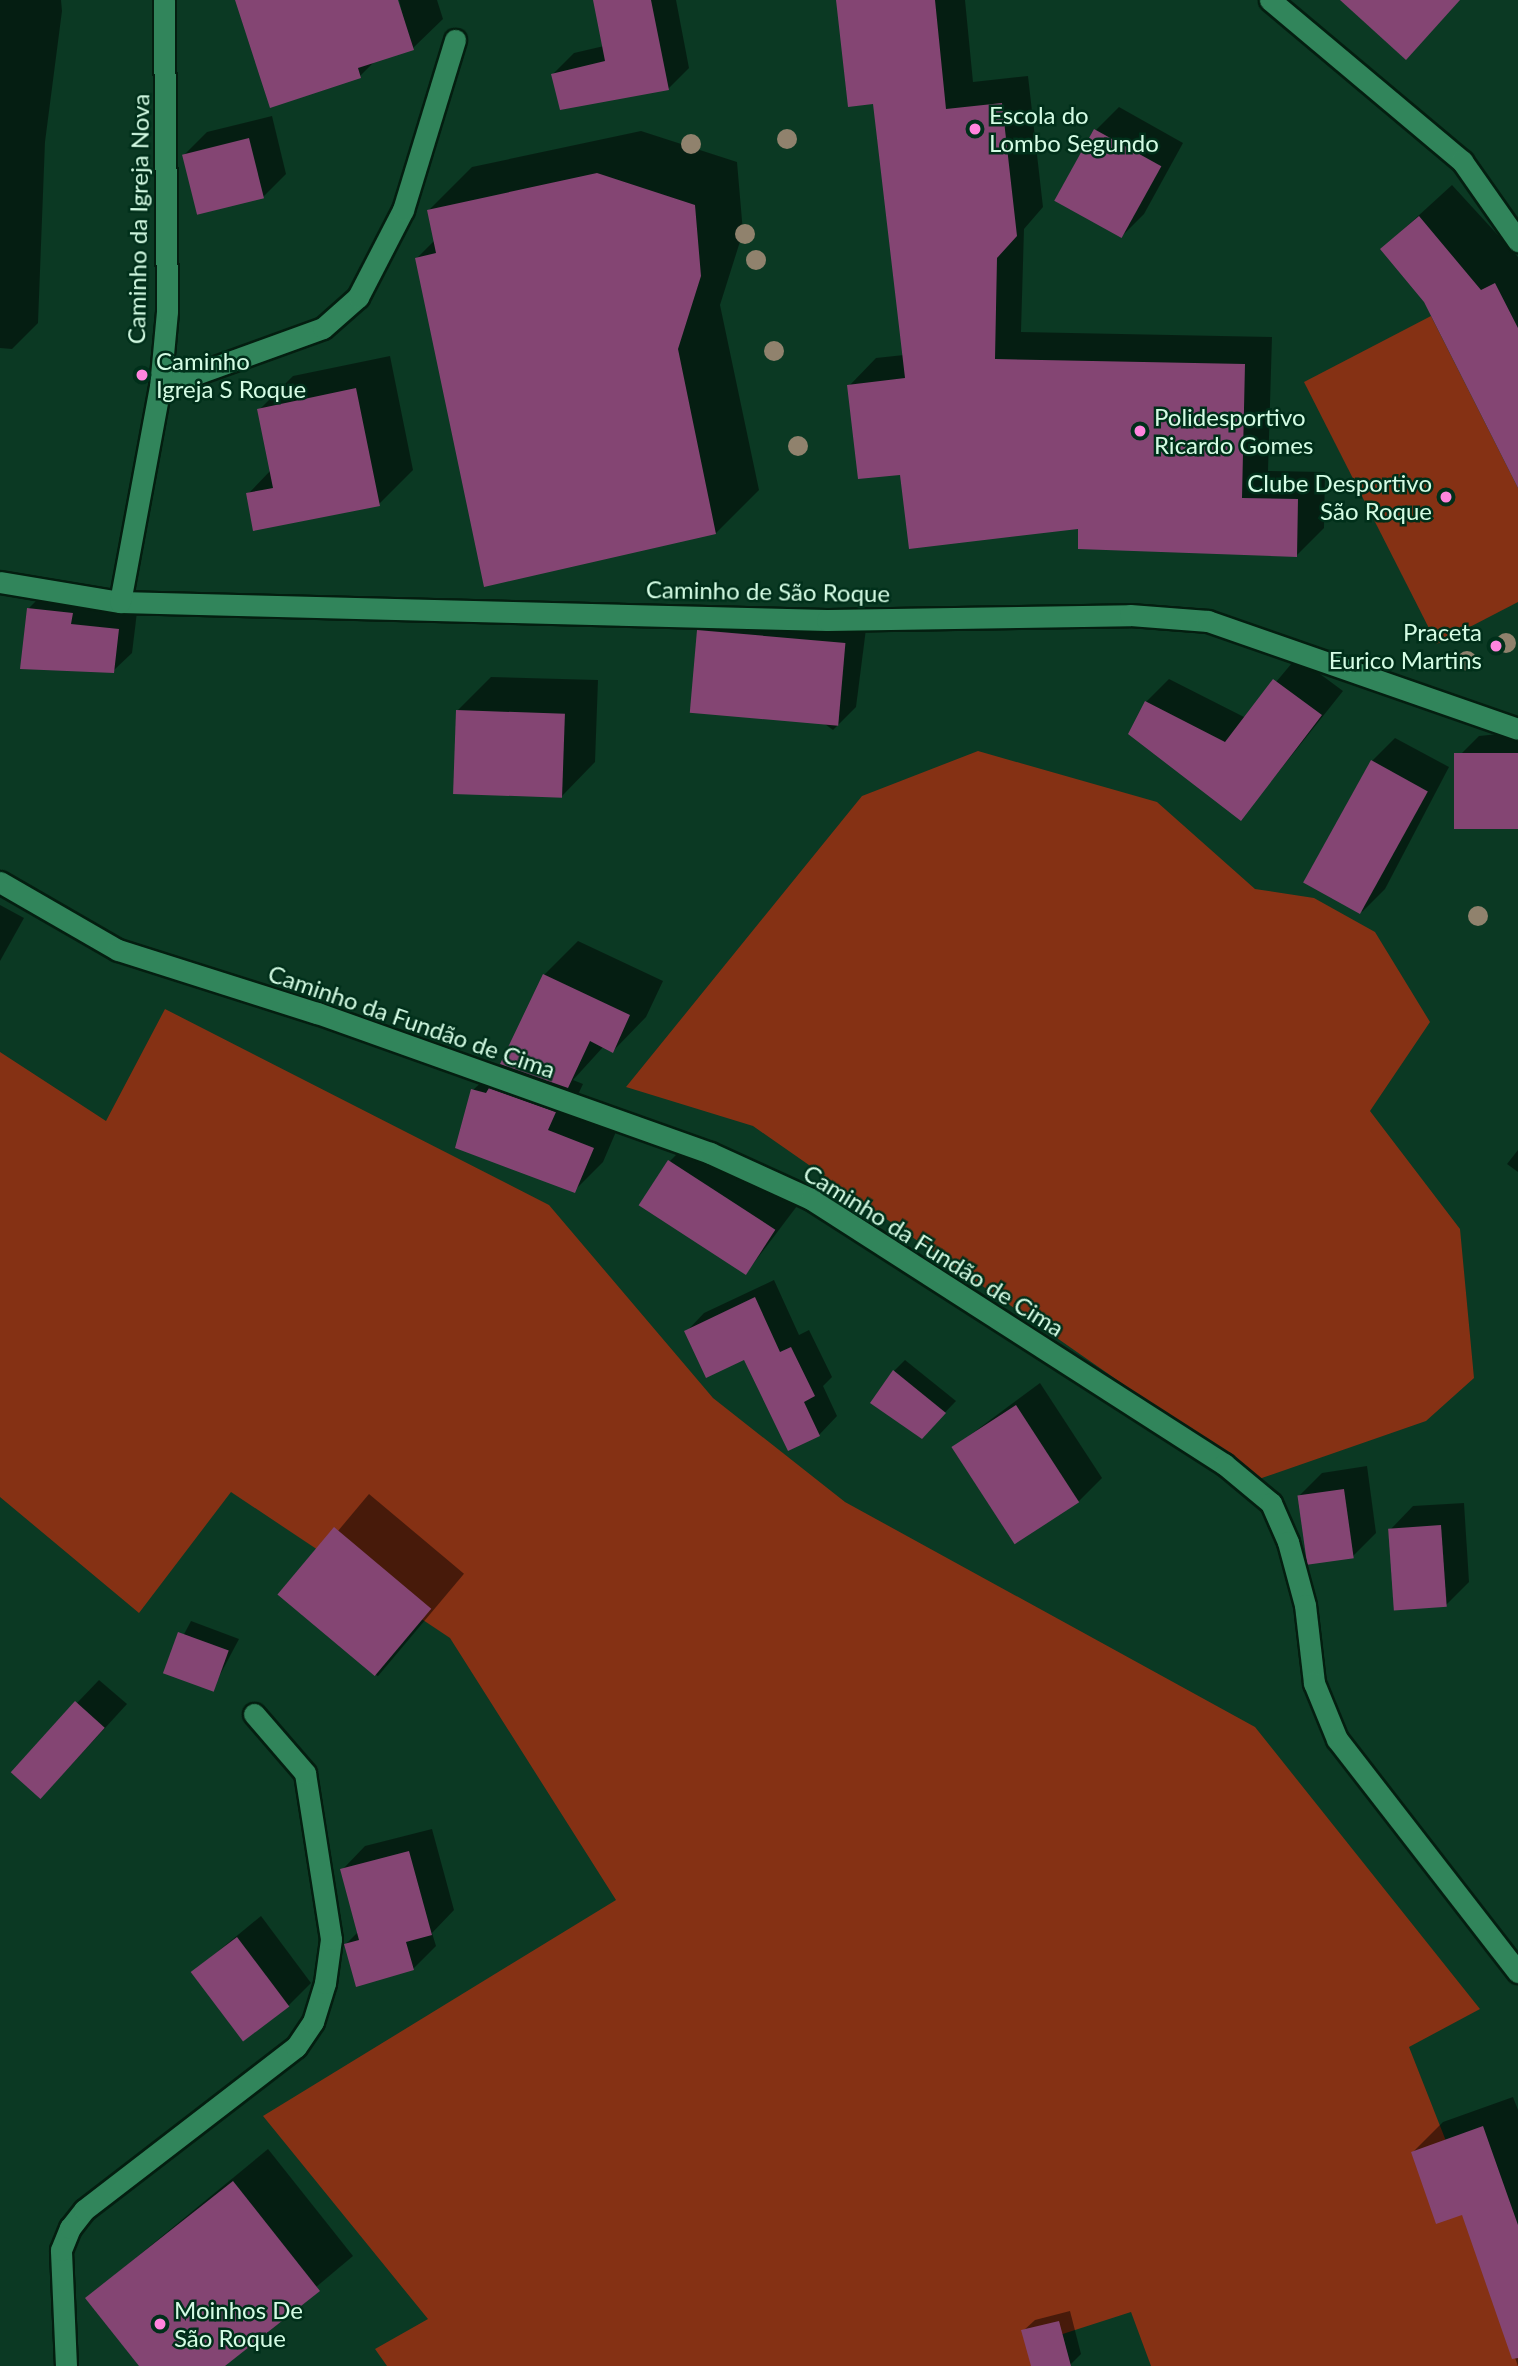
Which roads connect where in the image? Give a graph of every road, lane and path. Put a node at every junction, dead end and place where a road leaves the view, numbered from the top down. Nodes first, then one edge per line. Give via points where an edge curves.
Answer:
1 (164, 0) edge
2 (1270, 0) edge
3 (455, 40) dead end
4 (1518, 241) edge
5 (160, 387) junction
6 (0, 582) edge
7 (120, 602) junction
8 (1518, 729) edge
9 (0, 882) edge
10 (254, 1714) dead end
11 (1518, 1972) edge
12 (65, 2366) edge

1 - 5 street, Caminho da Igreja Nova via 167,312
2 - 4 street via 1462,161
3 - 5 street via 403,210 359,297 323,328
5 - 7 street, Caminho da Igreja Nova
6 - 7 street, Caminho de São Roque
7 - 8 street, Caminho de São Roque via 827,620 1130,615 1208,621
9 - 11 street, Caminho da Fundão de Cima via 118,950 317,1013 710,1153 811,1199 1224,1464 1271,1503 1288,1542 1305,1605 1314,1683 1337,1739
10 - 12 street via 305,1773 331,1939 325,1983 313,2022 296,2048 84,2210 70,2228 61,2250

